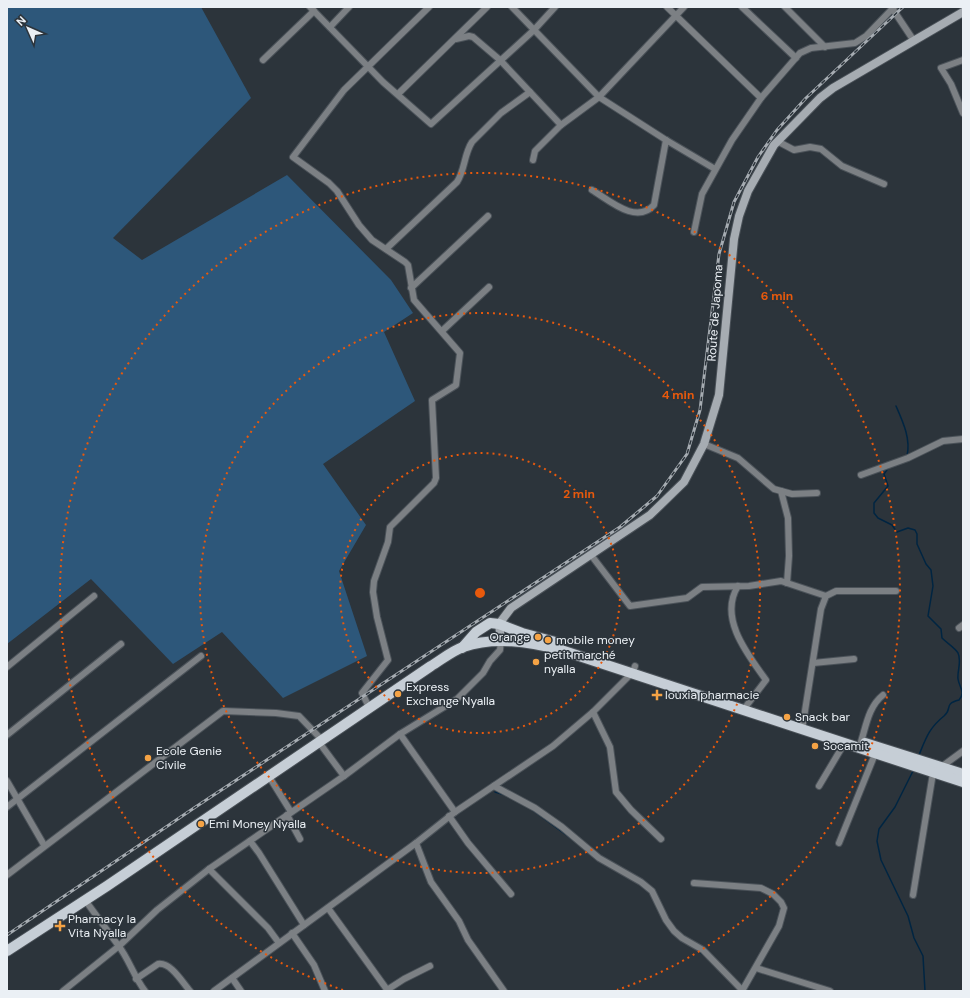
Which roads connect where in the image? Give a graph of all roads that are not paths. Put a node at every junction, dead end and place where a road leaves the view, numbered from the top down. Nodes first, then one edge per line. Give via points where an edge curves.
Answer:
1 (348, 7) edge
2 (429, 7) edge
3 (488, 7) edge
4 (512, 7) edge
5 (555, 7) edge
6 (667, 7) edge
7 (684, 7) edge
8 (742, 7) edge
9 (785, 7) edge
10 (893, 7) edge
11 (312, 9) edge
12 (963, 12) edge
13 (676, 16) junction
14 (330, 27) junction
15 (534, 30) junction
16 (456, 39) junction
17 (914, 41) junction
18 (824, 46) junction
19 (796, 58) junction
20 (264, 60) dead end
21 (500, 60) junction
22 (963, 60) edge
23 (369, 65) junction
24 (530, 92) junction
25 (398, 94) junction
26 (599, 97) junction
27 (761, 98) junction
28 (963, 113) edge
29 (561, 125) junction
30 (666, 140) junction
31 (777, 142) junction
32 (533, 160) dead end
33 (715, 168) junction
34 (884, 184) dead end
35 (592, 190) dead end
36 (488, 216) dead end
37 (694, 232) dead end
38 (386, 248) junction
39 (490, 287) dead end
40 (411, 288) junction
41 (442, 331) junction
42 (963, 439) edge
43 (704, 444) junction
44 (861, 475) dead end
45 (781, 491) junction
46 (817, 492) dead end
47 (591, 555) junction
48 (787, 582) junction
49 (738, 586) junction
50 (896, 592) dead end
51 (94, 596) dead end
52 (826, 596) junction
53 (499, 624) junction
54 (501, 641) junction
55 (540, 641) junction
56 (121, 644) dead end
57 (462, 648) junction
58 (201, 656) dead end
59 (854, 659) dead end
60 (813, 663) junction
61 (7, 668) edge
62 (634, 669) junction
63 (882, 695) dead end
64 (747, 705) junction
65 (369, 707) junction
66 (593, 712) junction
67 (804, 728) junction
68 (400, 734) junction
69 (7, 735) edge
70 (320, 740) junction
71 (844, 744) junction
72 (860, 745) junction
73 (963, 751) edge
74 (875, 754) junction
75 (937, 770) junction
76 (963, 774) edge
77 (268, 775) junction
78 (344, 776) junction
79 (7, 781) edge
80 (963, 782) edge
81 (494, 786) junction
82 (818, 786) dead end
83 (17, 798) junction
84 (7, 807) edge
85 (454, 812) junction
86 (289, 814) junction
87 (449, 816) junction
88 (300, 839) dead end
89 (661, 839) dead end
90 (250, 842) junction
91 (416, 843) junction
92 (839, 843) dead end
93 (44, 845) junction
94 (208, 869) junction
95 (7, 875) edge
96 (694, 883) dead end
97 (511, 894) dead end
98 (913, 896) dead end
99 (85, 900) junction
100 (328, 908) junction
101 (304, 925) junction
102 (292, 933) junction
103 (280, 943) junction
104 (119, 946) junction
105 (7, 951) edge
106 (430, 966) dead end
107 (756, 968) junction
108 (232, 978) junction
109 (136, 979) junction
110 (388, 990) edge
111 (63, 991) edge
112 (145, 991) edge
113 (190, 991) edge
114 (214, 991) edge
115 (241, 991) edge
116 (325, 991) edge
117 (504, 991) edge
118 (742, 991) edge
119 (830, 991) edge

1 - 14 street
2 - 23 street
3 - 16 street
4 - 15 street
5 - 15 street
6 - 13 street
7 - 13 street
8 - 19 street
9 - 18 street
10 - 17 street
10 - 18 street via 863,38 849,45
11 - 14 street
11 - 20 street
12 - 17 street, Route de Japoma
13 - 26 street
13 - 27 street
14 - 23 street
15 - 21 street
15 - 26 street
16 - 21 street via 474,37
16 - 25 street
17 - 31 street, Route de Japoma via 824,95
18 - 19 street via 807,49
19 - 27 street
21 - 24 street
21 - 25 street via 432,124
22 - 28 street via 941,68
23 - 25 street via 383,82
23 - 38 street via 344,90 293,157 329,183 368,236
24 - 29 street
24 - 38 street via 501,113 472,142 463,173 457,182
26 - 29 street
26 - 30 street
27 - 33 street
29 - 32 street via 535,151
30 - 33 street
30 - 35 street via 654,206 650,210 641,213 628,211
31 - 34 street via 794,150 810,147 821,149 842,166
31 - 43 street, Route de Japoma via 764,160 748,191 739,216 726,307 722,384
33 - 37 street via 700,200
36 - 40 street
38 - 40 street via 408,266
39 - 41 street
40 - 41 street via 418,306
41 - 65 street via 460,353 456,385 432,400 436,473 434,483 390,527 388,542 374,581 377,617 389,656 386,664 362,694
42 - 44 street via 943,442
43 - 45 street via 738,458 769,486
43 - 47 street, Route de Japoma via 684,482 659,508
45 - 46 street via 792,494
45 - 48 street via 788,518
47 - 49 street via 630,606 687,598 702,586
47 - 53 street, Route de Japoma via 511,608
48 - 49 street
48 - 52 street
49 - 64 street via 731,608 734,627 743,648 766,680
50 - 52 street via 836,591
51 - 61 street
52 - 60 street via 821,609
53 - 54 street
53 - 55 main road
53 - 57 main road via 490,623 485,626
54 - 55 main road
54 - 57 main road
54 - 68 street via 500,650 475,683 457,699
55 - 62 main road
56 - 69 street
57 - 65 main road
58 - 83 street
59 - 60 street
60 - 67 street
62 - 64 main road
62 - 66 street
62 - 67 main road
63 - 72 street via 871,709
64 - 67 main road
65 - 70 main road
66 - 81 street via 553,746
66 - 89 street via 610,747 616,792
67 - 71 main road
67 - 72 main road
68 - 78 street
68 - 85 street
70 - 77 main road
70 - 78 street
70 - 93 street via 300,716 223,711
71 - 72 main road
71 - 82 street
72 - 74 main road
72 - 75 main road
73 - 75 street
74 - 75 main road
74 - 92 street
75 - 76 main road
75 - 80 main road
75 - 98 street
77 - 86 street
77 - 99 main road
78 - 86 street
79 - 83 street
81 - 85 street
81 - 118 street via 535,808 599,858 652,891 674,932 703,950
83 - 84 street
83 - 93 street
85 - 87 street
86 - 88 street
86 - 90 street
87 - 91 street
87 - 97 street
90 - 94 street
90 - 101 street
91 - 100 street
91 - 117 street via 431,882
93 - 95 street
94 - 103 street
94 - 104 street via 157,910
96 - 107 street via 761,888 781,902 784,908 779,926
99 - 104 street
99 - 105 main road
100 - 101 street
100 - 110 street
101 - 102 street
102 - 103 street
102 - 116 street via 314,965
103 - 108 street
104 - 109 street
104 - 111 street
106 - 110 street
107 - 118 street
107 - 119 street
108 - 114 street
108 - 115 street
109 - 112 street
109 - 113 street via 161,963

